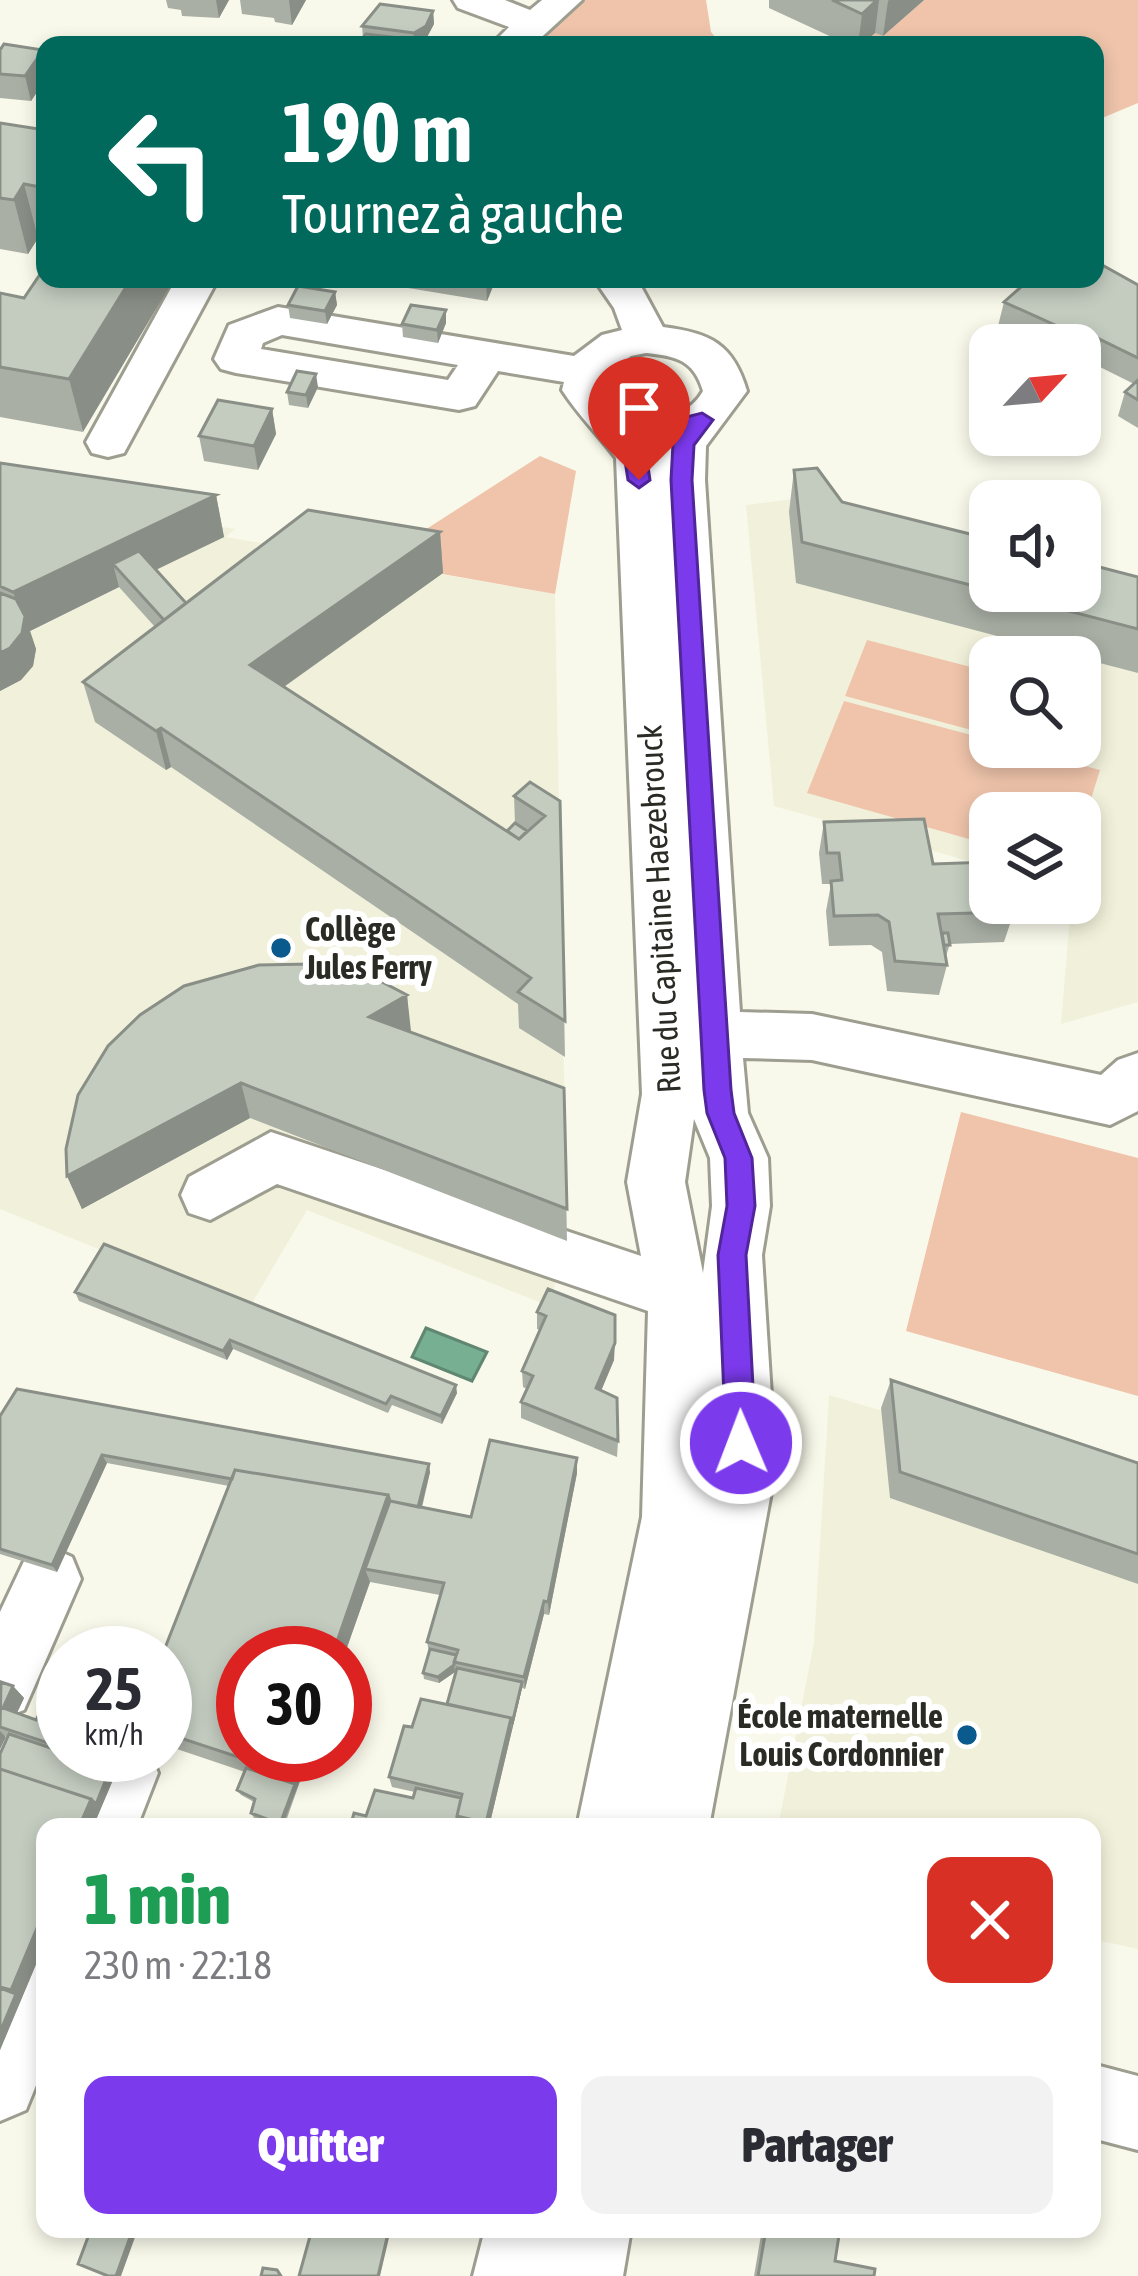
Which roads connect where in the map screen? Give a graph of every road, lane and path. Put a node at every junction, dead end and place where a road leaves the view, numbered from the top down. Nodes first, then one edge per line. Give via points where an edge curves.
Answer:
1 (471, 0) edge
2 (564, 0) edge
3 (522, 34) edge
4 (192, 288) edge
5 (621, 288) edge
6 (646, 339) junction
7 (488, 355) junction
8 (586, 371) junction
9 (702, 420) junction
10 (613, 422) junction
11 (108, 442) dead end
12 (715, 1034) junction
13 (1138, 1077) edge
14 (210, 1196) dead end
15 (678, 1294) junction
16 (710, 1411) junction
17 (49, 1579) edge
18 (0, 1687) edge
19 (614, 1818) edge
20 (676, 1818) edge
21 (36, 1994) edge
22 (0, 2084) edge
23 (1101, 2103) edge
24 (1138, 2113) edge
25 (521, 2238) edge
26 (591, 2238) edge
27 (512, 2276) edge
28 (584, 2276) edge

1 - 3 street
2 - 3 street
4 - 11 street
5 - 6 street
6 - 8 street via 608,349
6 - 9 street via 687,344 718,364 725,391
7 - 7 street via 278,321 244,335 236,358 459,396
7 - 8 street
8 - 10 street via 590,402
9 - 10 street via 659,431
9 - 12 street, Rue du Capitaine Haezebrouck via 681,455
10 - 15 street, Rue du Capitaine Haezebrouck via 638,457 670,1094 656,1182
12 - 13 street via 812,1036 1110,1101
12 - 16 street, Rue du Capitaine Haezebrouck via 720,1113 739,1158 741,1206
14 - 15 street via 271,1157
15 - 16 street, Rue du Capitaine Haezebrouck
16 - 19 street, Rue du Capitaine Haezebrouck via 668,1560
16 - 20 street, Rue du Capitaine Haezebrouck via 740,1487
17 - 18 street
21 - 22 street
23 - 24 street
25 - 27 street
26 - 28 street

